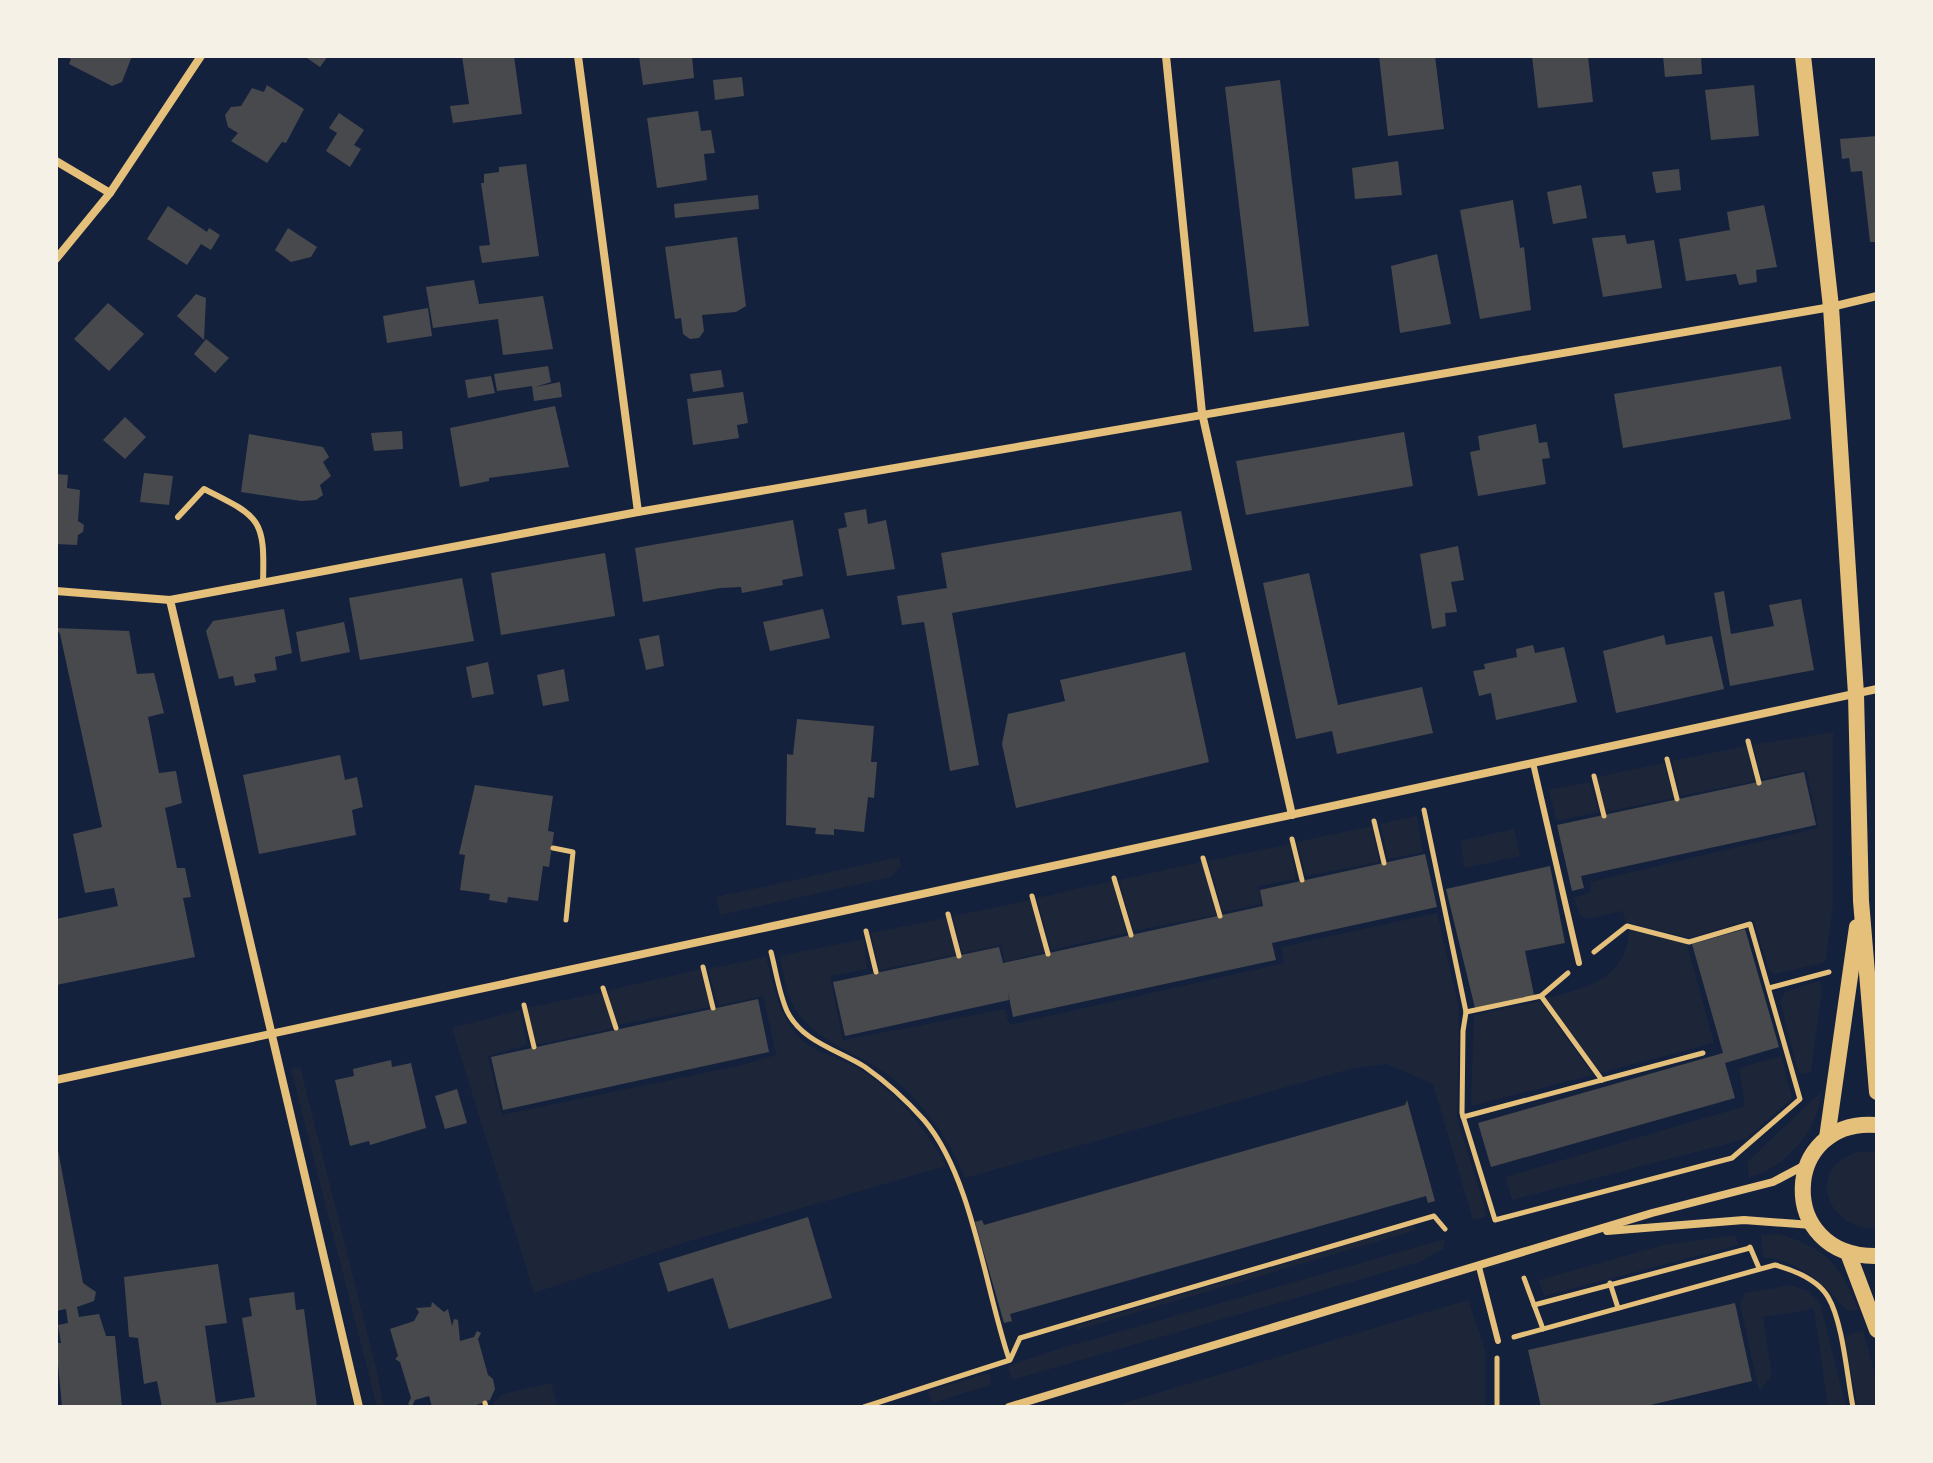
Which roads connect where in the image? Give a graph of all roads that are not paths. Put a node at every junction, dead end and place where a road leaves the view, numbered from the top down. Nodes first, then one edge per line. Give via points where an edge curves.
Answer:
1 (201, 56) edge
2 (578, 56) edge
3 (1166, 56) edge
4 (1803, 56) edge
5 (56, 161) edge
6 (110, 193) junction
7 (56, 259) edge
8 (1877, 296) edge
9 (1831, 307) junction
10 (1202, 413) junction
11 (638, 512) junction
12 (178, 517) dead end
13 (263, 582) junction
14 (56, 591) edge
15 (170, 600) junction
16 (1877, 689) edge
17 (1856, 694) junction
18 (1533, 763) junction
19 (1292, 815) junction
20 (1861, 901) junction
21 (1579, 963) dead end
22 (271, 1034) junction
23 (56, 1080) edge
24 (1877, 1092) edge
25 (1877, 1125) edge
26 (1827, 1138) junction
27 (1807, 1164) junction
28 (1812, 1225) junction
29 (1595, 1232) junction
30 (1848, 1253) junction
31 (1877, 1256) edge
32 (1479, 1267) junction
33 (1877, 1330) edge
34 (1498, 1341) road end
35 (359, 1407) edge
36 (1009, 1407) edge

1 - 6 street
2 - 11 street
3 - 10 street
4 - 9 main road
5 - 6 street
6 - 7 street
8 - 9 street
9 - 10 street
9 - 17 main road
10 - 11 street
10 - 19 street
11 - 13 street
12 - 13 lane via 204,489 254,517 265,540
13 - 15 street
14 - 15 street
15 - 22 street
16 - 17 street
17 - 18 street
17 - 20 main road
18 - 19 street
18 - 21 lane
19 - 22 street
20 - 24 main road
20 - 26 main road
22 - 23 street
22 - 35 street
25 - 26 main road via 1857,1125
26 - 27 main road
27 - 28 main road via 1802,1197
27 - 29 street via 1773,1182
28 - 29 street via 1744,1220
28 - 30 main road
29 - 32 street
30 - 31 main road
30 - 33 main road
32 - 34 lane
32 - 36 street

